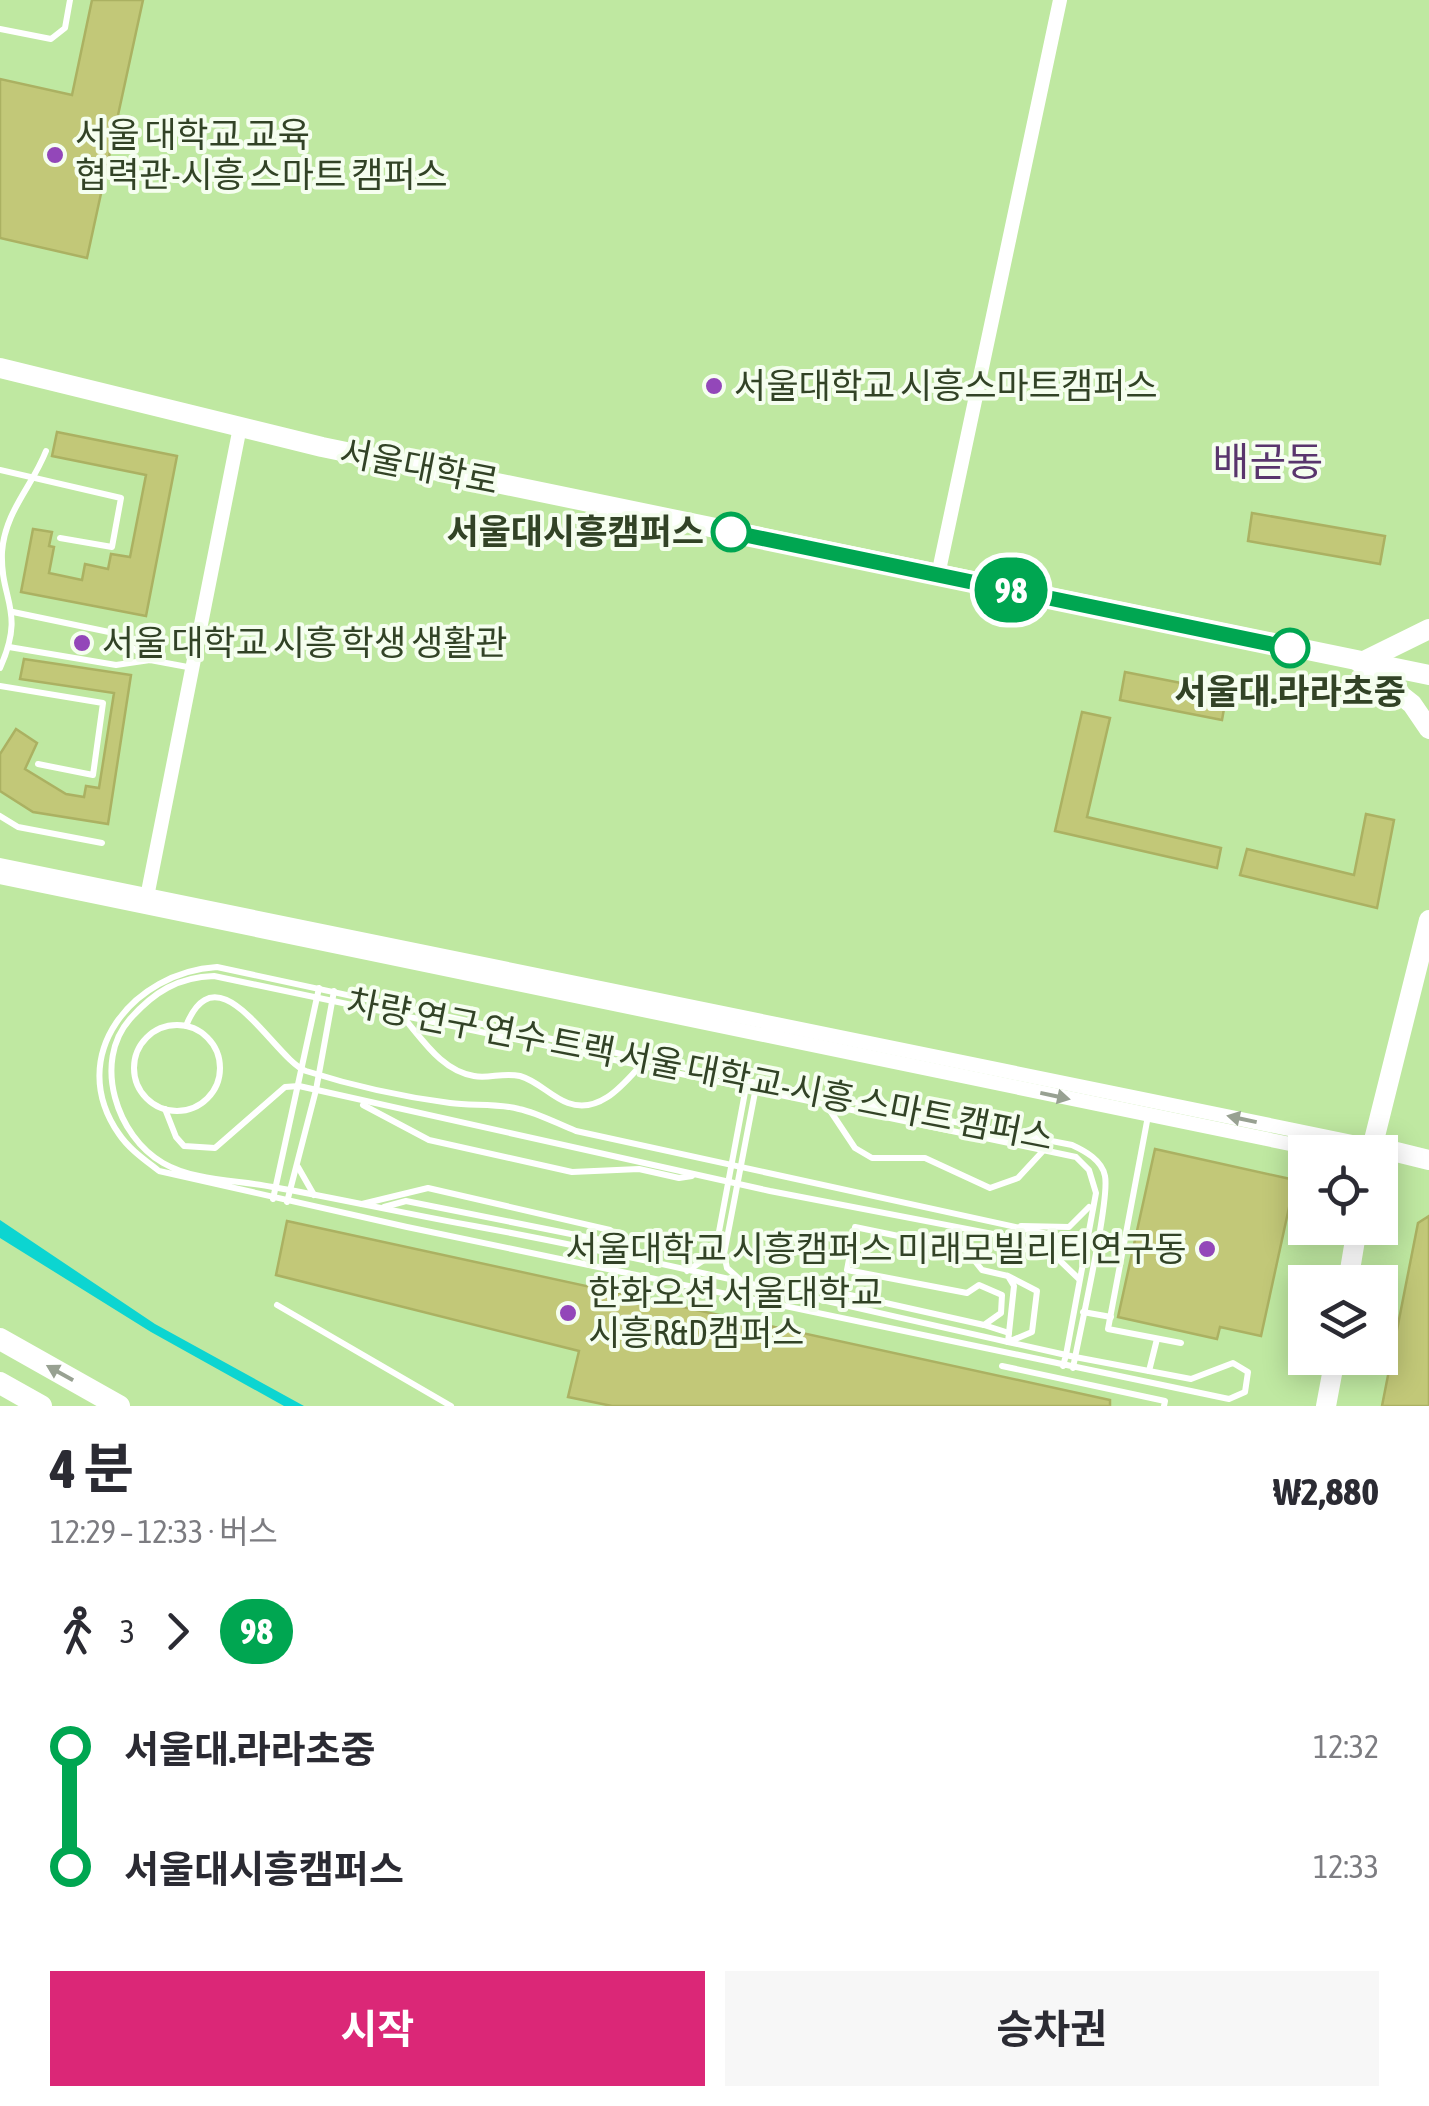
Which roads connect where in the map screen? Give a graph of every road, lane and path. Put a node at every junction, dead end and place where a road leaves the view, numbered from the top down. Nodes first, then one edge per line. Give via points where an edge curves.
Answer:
1 (70, 0) edge
2 (1060, 0) edge
3 (0, 28) edge
4 (0, 368) edge
5 (240, 427) junction
6 (46, 451) dead end
7 (0, 470) edge
8 (32, 476) junction
9 (60, 538) dead end
10 (938, 575) junction
11 (2, 578) edge
12 (14, 612) junction
13 (1429, 629) edge
14 (9, 647) junction
15 (150, 660) junction
16 (1360, 662) junction
17 (0, 668) edge
18 (194, 669) junction
19 (1429, 676) edge
20 (0, 686) edge
21 (1429, 729) edge
22 (38, 764) dead end
23 (0, 816) edge
24 (102, 843) dead end
25 (0, 865) edge
26 (0, 877) edge
27 (146, 901) junction
28 (1429, 920) edge
29 (319, 988) junction
30 (334, 992) junction
31 (316, 1000) junction
32 (332, 1003) junction
33 (402, 1016) junction
34 (186, 1026) junction
35 (640, 1066) junction
36 (302, 1070) junction
37 (319, 1074) junction
38 (746, 1084) junction
39 (299, 1086) junction
40 (757, 1086) junction
41 (316, 1090) junction
42 (353, 1099) junction
43 (826, 1104) junction
44 (165, 1109) junction
45 (1148, 1115) junction
46 (1302, 1135) edge
47 (1375, 1135) edge
48 (1288, 1143) edge
49 (1042, 1152) junction
50 (1398, 1154) edge
51 (1429, 1160) edge
52 (297, 1162) junction
53 (731, 1165) junction
54 (741, 1167) junction
55 (697, 1176) junction
56 (728, 1182) junction
57 (738, 1184) junction
58 (276, 1187) junction
59 (290, 1190) junction
60 (1096, 1192) junction
61 (315, 1196) junction
62 (273, 1199) junction
63 (287, 1202) junction
64 (358, 1204) junction
65 (1016, 1226) junction
66 (999, 1235) junction
67 (1090, 1243) junction
68 (1089, 1252) junction
69 (657, 1265) junction
70 (686, 1272) junction
71 (1008, 1276) junction
72 (1079, 1279) junction
73 (746, 1284) junction
74 (785, 1293) junction
75 (277, 1305) dead end
76 (1083, 1312) junction
77 (1111, 1317) junction
78 (984, 1324) junction
79 (1008, 1338) junction
80 (1157, 1338) junction
81 (0, 1339) edge
82 (1181, 1343) dead end
83 (1066, 1355) junction
84 (1075, 1358) junction
85 (1002, 1366) dead end
86 (1063, 1366) junction
87 (1073, 1368) junction
88 (1149, 1371) junction
89 (1331, 1375) edge
90 (0, 1383) edge
91 (41, 1406) edge
92 (119, 1406) edge
93 (451, 1406) edge
94 (1164, 1406) edge
95 (1326, 1406) edge

1 - 3 lane via 65,28 50,38
2 - 10 street
4 - 5 street, 서울대학로
5 - 10 street, 서울대학로
5 - 18 street
6 - 8 lane
7 - 8 lane
8 - 9 lane via 120,498 112,547
8 - 11 lane via 13,504
10 - 16 street, 서울대학로
11 - 12 lane
12 - 14 lane
12 - 15 lane via 108,632
13 - 16 street
14 - 15 lane via 116,665
14 - 17 lane
15 - 18 lane
16 - 19 street, 서울대학로
16 - 21 street via 1412,704
18 - 27 street
20 - 22 lane via 103,704 94,775
23 - 24 lane via 18,826
25 - 27 street
26 - 27 street
27 -> 45 street
46 -> 27 street
28 - 47 street
29 - 30 lane
29 - 31 lane
29 - 62 lane via 217,967 187,968 138,994 107,1040 100,1072 106,1111 158,1171
30 - 32 lane, 차량 연구 연수 트랙 서울 대학교-시흥 스마트 캠퍼스
30 - 38 lane, 차량 연구 연수 트랙 서울 대학교-시흥 스마트 캠퍼스
31 - 32 lane
31 - 36 lane
31 - 58 lane via 192,977 148,1000 114,1050 111,1082 138,1145 186,1172
32 - 33 lane
32 - 37 lane, 차량 연구 연수 트랙 서울 대학교-시흥 스마트 캠퍼스
33 - 35 lane
33 - 35 lane via 448,1068 477,1078 498,1072 521,1076 567,1102 604,1099
34 - 36 lane via 209,1000 238,1005
34 - 44 lane via 151,1033 135,1056 137,1084
34 - 44 lane via 214,1044 220,1072 197,1106
35 - 38 lane
36 - 37 lane
36 - 39 lane
37 - 41 lane, 차량 연구 연수 트랙 서울 대학교-시흥 스마트 캠퍼스
37 - 53 lane via 448,1103 518,1108 576,1131
38 - 40 lane, 차량 연구 연수 트랙 서울 대학교-시흥 스마트 캠퍼스
38 - 53 lane
39 - 41 lane
39 - 44 lane via 285,1088 214,1148 184,1146
39 - 58 lane
40 - 43 lane
40 - 54 lane
40 - 67 lane, 차량 연구 연수 트랙 서울 대학교-시흥 스마트 캠퍼스 via 1072,1145 1105,1175
41 - 42 lane
41 - 52 lane, 차량 연구 연수 트랙 서울 대학교-시흥 스마트 캠퍼스
42 - 55 lane
42 - 55 lane via 429,1140 572,1172 638,1169
43 - 49 lane
43 - 49 lane via 855,1148 872,1158 924,1158 990,1188 1018,1178
45 - 48 street
45 - 77 lane
49 - 60 lane via 1076,1157
50 - 51 street
52 - 59 lane, 차량 연구 연수 트랙 서울 대학교-시흥 스마트 캠퍼스
52 - 61 lane
53 - 54 lane
53 - 56 lane
54 - 57 lane
54 - 65 lane
55 - 56 lane
56 - 57 lane
56 - 70 lane via 715,1253
57 - 66 lane
57 - 73 lane via 724,1254 727,1268
58 - 59 lane
58 - 62 lane
59 - 61 lane
59 - 63 lane, 차량 연구 연수 트랙 서울 대학교-시흥 스마트 캠퍼스
60 - 65 lane via 1087,1212 1069,1227
60 - 67 lane
61 - 64 lane
62 - 63 lane
63 - 86 lane
64 - 69 lane
64 - 69 lane via 428,1188 610,1230
65 - 67 lane
66 - 68 lane
66 - 72 lane via 1012,1247 1053,1254
67 - 68 lane, 차량 연구 연수 트랙 서울 대학교-시흥 스마트 캠퍼스
68 - 72 lane
68 - 76 lane, 차량 연구 연수 트랙 서울 대학교-시흥 스마트 캠퍼스
69 - 70 lane
70 - 73 lane
71 - 78 lane via 982,1270 966,1250 855,1227 847,1270 967,1293 979,1285 998,1289 1001,1312
71 - 79 lane via 1014,1286
71 - 79 lane via 1038,1291 1032,1332
72 - 83 lane
73 - 74 lane
74 - 78 lane via 805,1285
74 - 79 lane
75 - 93 lane
76 - 77 lane
76 - 84 lane, 차량 연구 연수 트랙 서울 대학교-시흥 스마트 캠퍼스
77 - 80 lane via 1108,1329
78 - 79 lane
79 - 83 lane
80 - 82 lane
80 - 88 lane
92 -> 81 main road
83 - 84 lane
83 - 86 lane
84 - 87 lane, 차량 연구 연수 트랙 서울 대학교-시흥 스마트 캠퍼스
84 - 88 lane
85 - 94 lane
86 - 87 lane
87 - 88 lane via 1229,1398 1249,1384 1248,1372 1233,1364 1191,1379
89 - 95 street
90 - 91 main road

